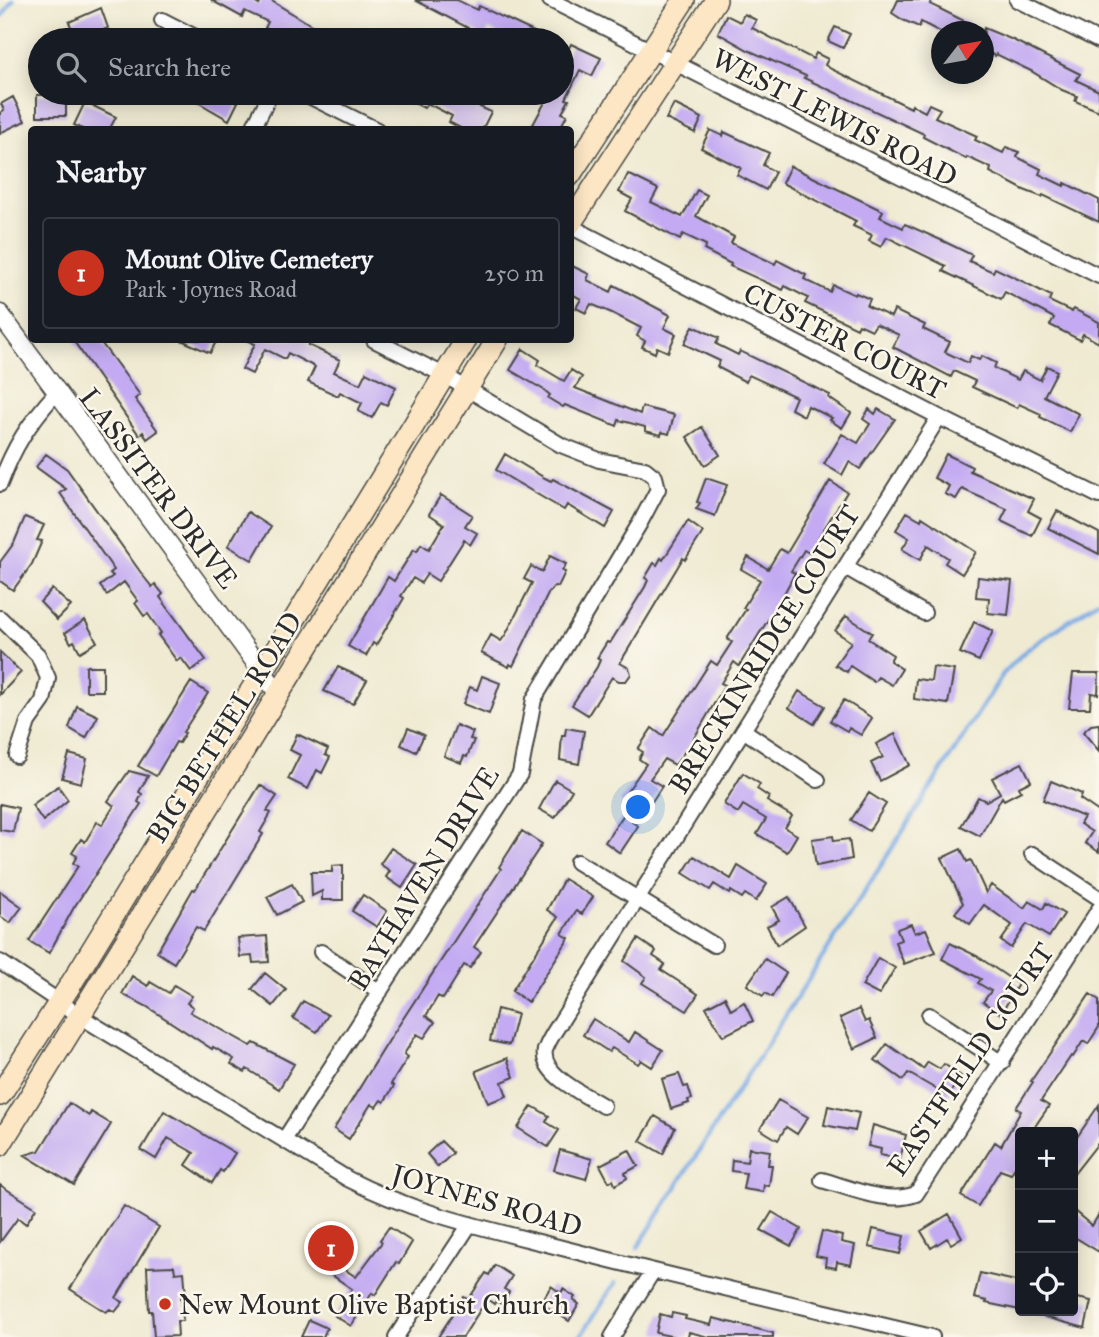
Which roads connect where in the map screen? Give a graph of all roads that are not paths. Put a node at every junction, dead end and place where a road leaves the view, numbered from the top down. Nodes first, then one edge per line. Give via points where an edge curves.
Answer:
1 (550, 0) edge
2 (684, 0) edge
3 (716, 0) edge
4 (1017, 0) edge
5 (162, 20) dead end
6 (178, 28) edge
7 (1099, 41) edge
8 (650, 52) junction
9 (674, 64) junction
10 (265, 105) edge
11 (327, 105) edge
12 (255, 126) edge
13 (369, 126) edge
14 (574, 169) edge
15 (574, 219) edge
16 (574, 227) edge
17 (1099, 276) edge
18 (0, 314) edge
19 (380, 343) edge
20 (464, 343) edge
21 (495, 343) edge
22 (443, 375) junction
23 (466, 389) junction
24 (56, 393) junction
25 (939, 417) junction
26 (0, 484) edge
27 (1099, 496) edge
28 (845, 567) junction
29 (923, 613) dead end
30 (0, 618) edge
31 (263, 672) junction
32 (278, 693) junction
33 (743, 730) junction
34 (17, 756) dead end
35 (818, 780) dead end
36 (1032, 854) dead end
37 (577, 862) dead end
38 (1099, 898) edge
39 (637, 899) junction
40 (1099, 909) edge
41 (714, 945) dead end
42 (321, 953) dead end
43 (0, 962) edge
44 (380, 992) junction
45 (60, 1002) junction
46 (79, 1015) junction
47 (929, 1015) dead end
48 (1002, 1063) junction
49 (0, 1095) edge
50 (603, 1106) dead end
51 (284, 1140) junction
52 (0, 1145) edge
53 (822, 1180) dead end
54 (470, 1224) junction
55 (653, 1271) junction
56 (396, 1337) edge
57 (612, 1337) edge
58 (932, 1337) edge

1 - 8 street, WEST LEWIS ROAD
2 - 8 main road
3 - 9 main road
4 - 7 street
5 - 6 street
8 - 9 street, WEST LEWIS ROAD
8 - 14 main road
9 - 15 main road
9 - 17 street, WEST LEWIS ROAD
10 - 12 street
11 - 13 street
16 - 25 street, CUSTER COURT
18 - 24 street, LASSITER DRIVE
19 - 22 street
20 - 22 main road, BIG BETHEL ROAD
21 - 23 main road, BIG BETHEL ROAD
22 - 23 street
22 - 31 main road, BIG BETHEL ROAD
23 - 32 main road, BIG BETHEL ROAD
23 - 44 street, BAYHAVEN DRIVE via 561,445 599,460 645,469 655,477 658,489 534,699 520,774
24 - 26 street via 30,422
24 - 31 street, LASSITER DRIVE
25 - 27 street, CUSTER COURT
25 - 28 street, BRECKINRIDGE COURT
28 - 29 street
28 - 33 street, BRECKINRIDGE COURT
30 - 34 street via 38,655 48,678 43,701 28,722
31 - 32 street, LASSITER DRIVE
31 - 45 main road, BIG BETHEL ROAD
32 - 46 main road, BIG BETHEL ROAD
33 - 35 street
33 - 39 street, BRECKINRIDGE COURT
36 - 38 street
37 - 39 street
39 - 41 street
39 - 50 street, BRECKINRIDGE COURT via 545,1051 551,1072
40 - 48 street, EASTFIELD COURT
42 - 44 street
43 - 45 street, JOYNES ROAD
44 - 51 street, BAYHAVEN DRIVE
45 - 46 street, JOYNES ROAD
45 - 49 main road, BIG BETHEL ROAD
46 - 51 street, JOYNES ROAD
46 - 52 main road, BIG BETHEL ROAD
47 - 48 street
48 - 53 street, EASTFIELD COURT via 916,1194 902,1200
51 - 54 street, JOYNES ROAD via 371,1191
54 - 55 street, JOYNES ROAD
54 - 56 street
55 - 57 street
55 - 58 street, JOYNES ROAD

